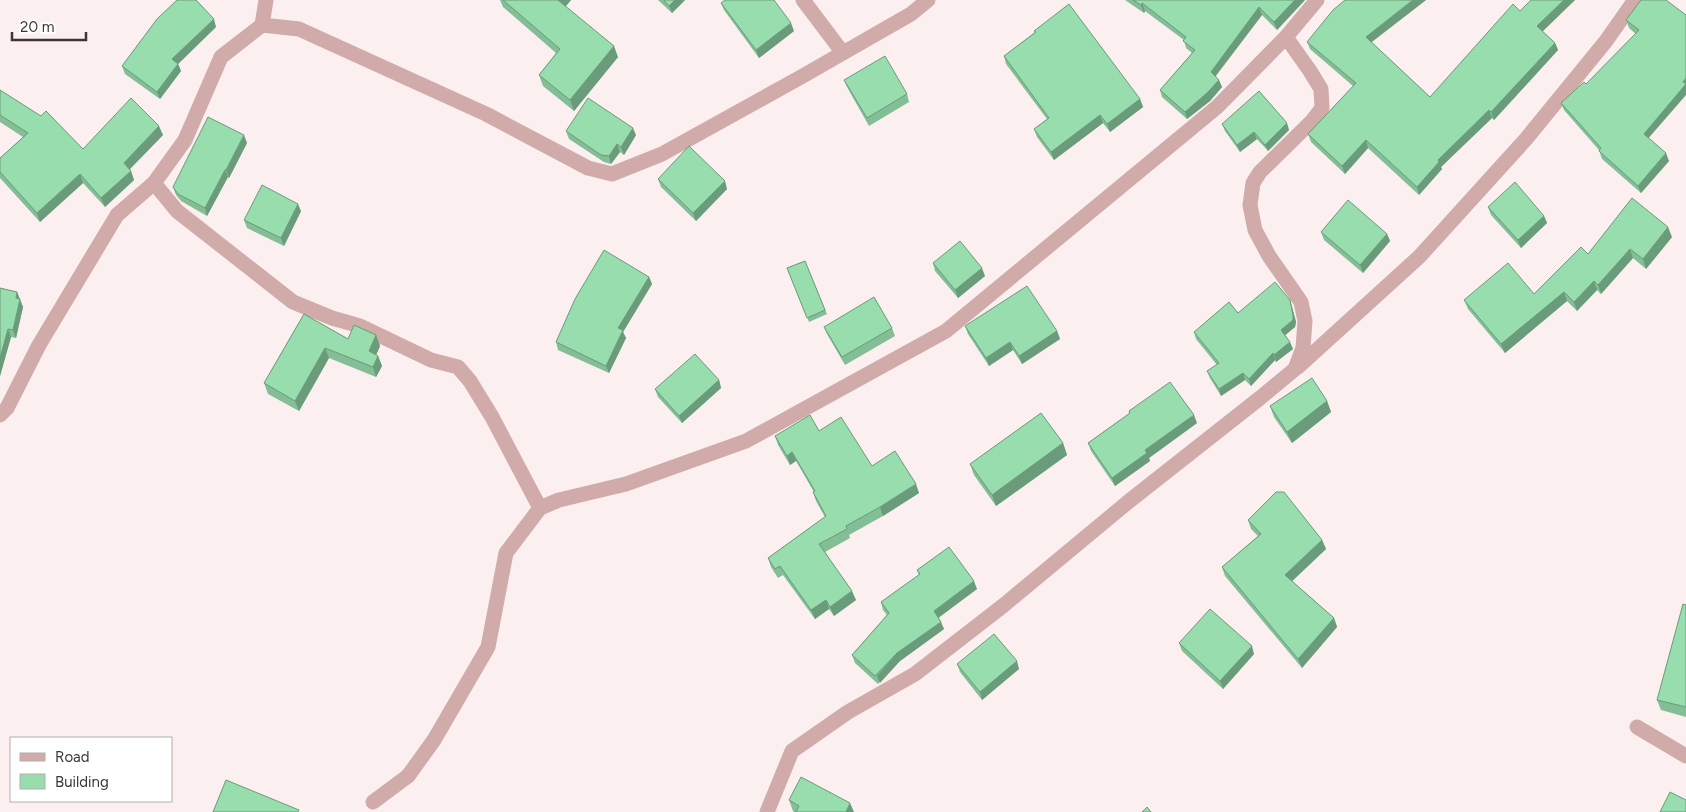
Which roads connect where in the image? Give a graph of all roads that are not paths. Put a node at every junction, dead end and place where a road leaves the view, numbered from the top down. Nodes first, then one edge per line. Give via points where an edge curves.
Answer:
1 (266, 0) edge
2 (803, 0) edge
3 (928, 0) edge
4 (1317, 0) edge
5 (1637, 0) edge
6 (262, 25) junction
7 (1286, 37) junction
8 (843, 53) junction
9 (154, 183) junction
10 (1295, 369) junction
11 (0, 415) edge
12 (540, 508) junction
13 (1637, 727) dead end
14 (1686, 756) edge
15 (373, 802) dead end
16 (766, 812) edge

1 - 6 street
2 - 8 street
3 - 8 street via 911,14
4 - 7 street
5 - 10 street via 1526,139 1419,257
6 - 8 street via 299,29 486,114 588,168 612,174 662,154
6 - 9 street via 221,57 185,140
7 - 10 street via 1321,89 1322,108 1260,172 1253,183 1250,205 1255,230 1301,302 1305,321 1303,348
7 - 12 street via 1217,107 946,331 746,441 626,484 559,500
9 - 11 street via 117,215 39,345 7,408
9 - 12 street via 177,211 293,302 360,326 431,360 458,367 492,417
10 - 16 street via 916,674 848,712 792,751
12 - 15 street via 506,553 488,647 434,740 408,776
13 - 14 street

